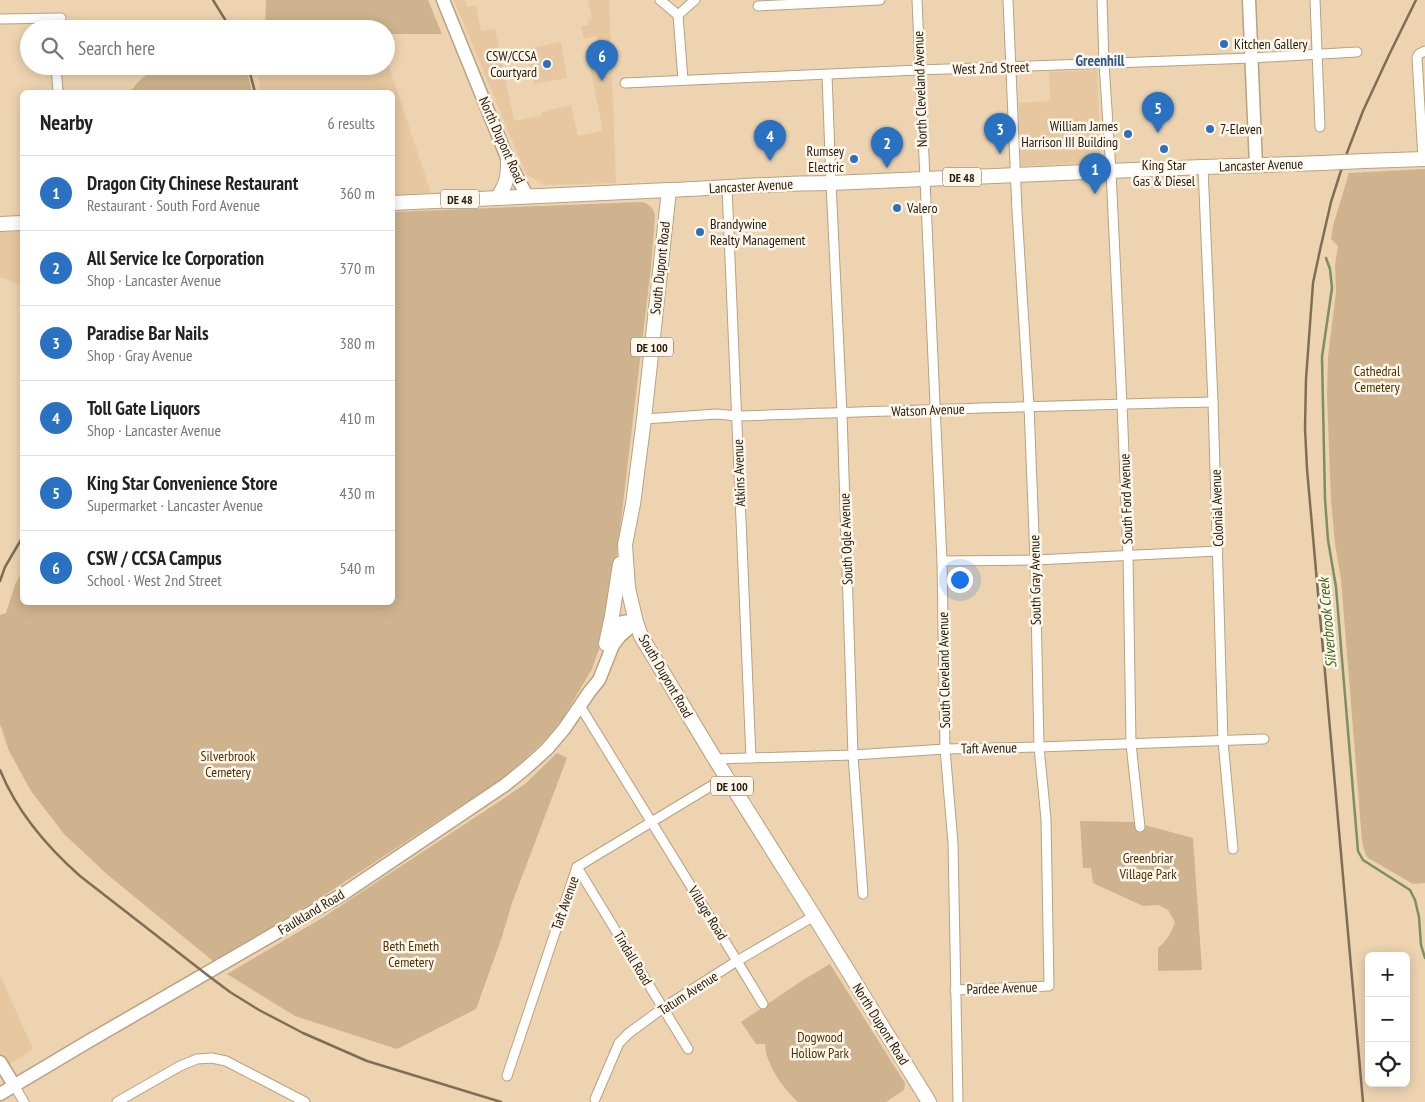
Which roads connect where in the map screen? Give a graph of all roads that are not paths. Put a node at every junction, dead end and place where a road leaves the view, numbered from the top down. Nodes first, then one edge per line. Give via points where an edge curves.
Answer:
1 (443, 0) edge
2 (660, 0) edge
3 (694, 0) edge
4 (880, 0) edge
5 (916, 0) edge
6 (1008, 0) edge
7 (1102, 0) edge
8 (1250, 0) edge
9 (1315, 0) edge
10 (824, 1) edge
11 (758, 6) dead end
12 (678, 15) junction
13 (60, 18) dead end
14 (0, 19) edge
15 (1357, 52) dead end
16 (1422, 53) edge
17 (1316, 54) junction
18 (1252, 58) junction
19 (1104, 63) junction
20 (1011, 67) junction
21 (919, 70) junction
22 (827, 74) junction
23 (57, 75) edge
24 (682, 80) junction
25 (625, 83) dead end
26 (58, 90) edge
27 (1320, 127) dead end
28 (1424, 159) edge
29 (508, 160) junction
30 (1256, 166) junction
31 (1203, 167) junction
32 (1111, 171) junction
33 (1015, 174) junction
34 (924, 178) junction
35 (831, 183) junction
36 (727, 187) junction
37 (669, 190) junction
38 (527, 196) junction
39 (498, 197) junction
40 (395, 203) edge
41 (20, 223) edge
42 (0, 224) edge
43 (1213, 402) junction
44 (1122, 404) junction
45 (1029, 406) junction
46 (936, 410) junction
47 (842, 413) junction
48 (737, 416) junction
49 (644, 419) junction
50 (625, 545) junction
51 (1218, 551) junction
52 (1128, 555) junction
53 (1035, 560) junction
54 (942, 561) junction
55 (636, 622) junction
56 (606, 644) junction
57 (590, 690) junction
58 (580, 706) junction
59 (1264, 739) dead end
60 (1223, 740) junction
61 (1131, 744) junction
62 (1038, 747) junction
63 (945, 749) junction
64 (853, 755) junction
65 (751, 758) junction
66 (715, 759) junction
67 (726, 777) junction
68 (651, 823) junction
69 (1140, 827) dead end
70 (1233, 850) dead end
71 (577, 867) junction
72 (863, 894) dead end
73 (814, 916) junction
74 (833, 947) joint
75 (738, 961) junction
76 (1048, 986) joint
77 (955, 990) junction
78 (763, 1004) dead end
79 (663, 1008) junction
80 (688, 1049) dead end
81 (0, 1062) edge
82 (507, 1076) dead end
83 (14, 1085) junction
84 (0, 1094) edge
85 (595, 1099) dead end
86 (24, 1102) edge
87 (118, 1102) edge
88 (302, 1102) edge
89 (929, 1102) edge
90 (958, 1102) edge

1 - 29 main road, North Dupont Road
2 - 12 street
3 - 12 street
4 - 10 street
5 - 21 street, North Cleveland Avenue
6 - 20 street, South Gray Avenue
7 - 19 street, South Ford Avenue
8 - 18 main road
9 - 17 street
10 - 11 street
12 - 24 street
13 - 14 street
15 - 17 street, West 2nd Street
16 - 28 street via 1417,58
17 - 18 street, West 2nd Street
17 - 27 street
18 - 19 street, West 2nd Street
18 - 30 main road
19 - 20 street, West 2nd Street
19 - 32 street, South Ford Avenue
20 - 21 street, West 2nd Street
20 - 33 street, South Gray Avenue
21 - 22 street, West 2nd Street
21 - 34 street, North Cleveland Avenue
22 - 24 street, West 2nd Street
22 - 35 street, South Ogle Avenue
23 - 26 street
24 - 25 street, West 2nd Street
28 - 30 main road, Lancaster Avenue / DE 48, bridge
29 - 38 main road, North Dupont Road
29 - 39 main road via 507,183
30 - 31 main road, Lancaster Avenue / DE 48
31 - 32 main road, Lancaster Avenue / DE 48
31 - 43 street, Colonial Avenue
32 - 33 main road, Lancaster Avenue / DE 48
32 - 44 street, South Ford Avenue
33 - 34 main road, Lancaster Avenue / DE 48
33 - 45 street, South Gray Avenue
34 - 35 main road, Lancaster Avenue / DE 48
34 - 46 street, South Cleveland Avenue
35 - 36 main road, Lancaster Avenue / DE 48
35 - 47 street, South Ogle Avenue
36 - 37 main road, Lancaster Avenue / DE 48
36 - 48 street, Atkins Avenue
37 - 38 main road, Lancaster Avenue / DE 48
37 - 49 main road, South Dupont Road / DE 100
38 - 39 main road, DE 48
39 - 40 main road, DE 48
41 - 42 main road
43 - 44 street, Watson Avenue
43 - 51 street, Colonial Avenue
44 - 45 street, Watson Avenue
44 - 52 street, South Ford Avenue
45 - 46 street, Watson Avenue
45 - 53 street, South Gray Avenue
46 - 47 street, Watson Avenue
46 - 54 street, South Cleveland Avenue
47 - 48 street, Watson Avenue
47 - 64 street, South Ogle Avenue
48 - 49 street, Watson Avenue via 717,414
48 - 65 street, Atkins Avenue
49 - 50 main road, South Dupont Road / DE 100
50 - 55 main road, South Dupont Road / DE 100 via 628,588
50 - 56 main road
51 - 52 street
51 - 60 street, Colonial Avenue
52 - 53 street
52 - 61 street, South Ford Avenue
53 - 54 street
53 - 62 street, South Gray Avenue
54 - 63 street, South Cleveland Avenue
55 - 56 main road, Faulkland Road via 627,620 615,626
55 - 57 main road, Faulkland Road via 620,636 599,680
55 - 66 main road, South Dupont Road / DE 100 via 641,636
56 - 57 main road, Faulkland Road
57 - 58 main road, Faulkland Road
58 - 68 street, Village Road
58 - 83 main road, Faulkland Road via 547,749 478,804 343,894
59 - 60 street, Taft Avenue
60 - 61 street, Taft Avenue
60 - 70 street, Colonial Avenue
61 - 62 street, Taft Avenue
61 - 69 street, South Ford Avenue
62 - 63 street, Taft Avenue
62 - 76 street, South Gray Avenue via 1046,819
63 - 64 street, Taft Avenue
63 - 77 street, South Cleveland Avenue via 953,843
64 - 65 street, Taft Avenue
64 - 72 street, South Ogle Avenue
65 - 66 street, Taft Avenue
66 - 67 main road, South Dupont Road / DE 100
67 - 68 street, Taft Avenue
67 - 73 main road, South Dupont Road / DE 100
68 - 71 street, Taft Avenue
68 - 75 street, Village Road
71 - 79 street, Tindall Road
71 - 82 street, Taft Avenue
73 - 74 main road, South Dupont Road / DE 100
73 - 75 street, Tatum Avenue
74 - 89 main road, North Dupont Road / DE 100
75 - 78 street, Village Road
75 - 79 street, Tatum Avenue
76 - 77 street, Pardee Avenue
77 - 90 street, South Cleveland Avenue
79 - 80 street, Tindall Road
79 - 85 street, Tatum Avenue via 619,1043
81 - 83 main road
83 - 84 main road, Faulkland Road
83 - 86 street
87 - 88 street via 180,1066 196,1059 212,1058 226,1061

